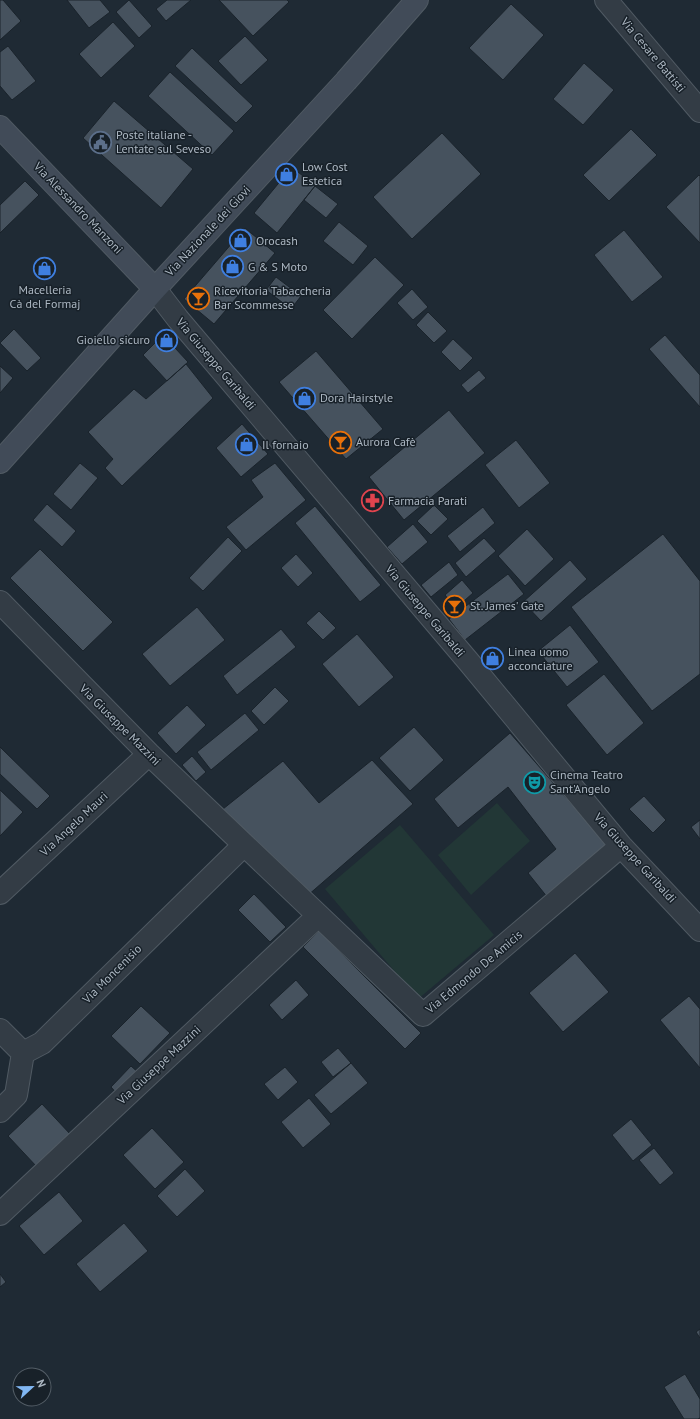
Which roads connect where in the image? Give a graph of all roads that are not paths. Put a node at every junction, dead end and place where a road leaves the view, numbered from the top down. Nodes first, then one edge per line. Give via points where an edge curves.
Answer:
1 (418, 0) edge
2 (606, 0) edge
3 (700, 111) edge
4 (0, 127) edge
5 (155, 289) junction
6 (0, 462) edge
7 (0, 602) edge
8 (149, 754) junction
9 (243, 846) junction
10 (621, 846) junction
11 (0, 893) edge
12 (318, 916) junction
13 (700, 930) edge
14 (0, 1030) edge
15 (23, 1054) junction
16 (0, 1110) edge
17 (0, 1214) edge

1 - 5 main road, Via Nazionale dei Giovi
2 - 3 street, Via Cesare Battisti
4 - 5 main road, Via Alessandro Manzoni
5 - 6 main road, Via Nazionale dei Giovi
5 - 10 street, Via Giuseppe Garibaldi
7 - 8 street, Via Giuseppe Mazzini
8 - 9 street, Via Giuseppe Mazzini
8 - 11 street, Via Angelo Mauri
9 - 12 street, Via Edmondo De Amicis
9 - 15 street, Via Moncenisio via 42,1043
10 - 12 street, Via Edmondo De Amicis via 423,1015
10 - 13 street, Via Giuseppe Garibaldi
12 - 17 street, Via Giuseppe Mazzini
14 - 15 street
15 - 16 street via 16,1095

